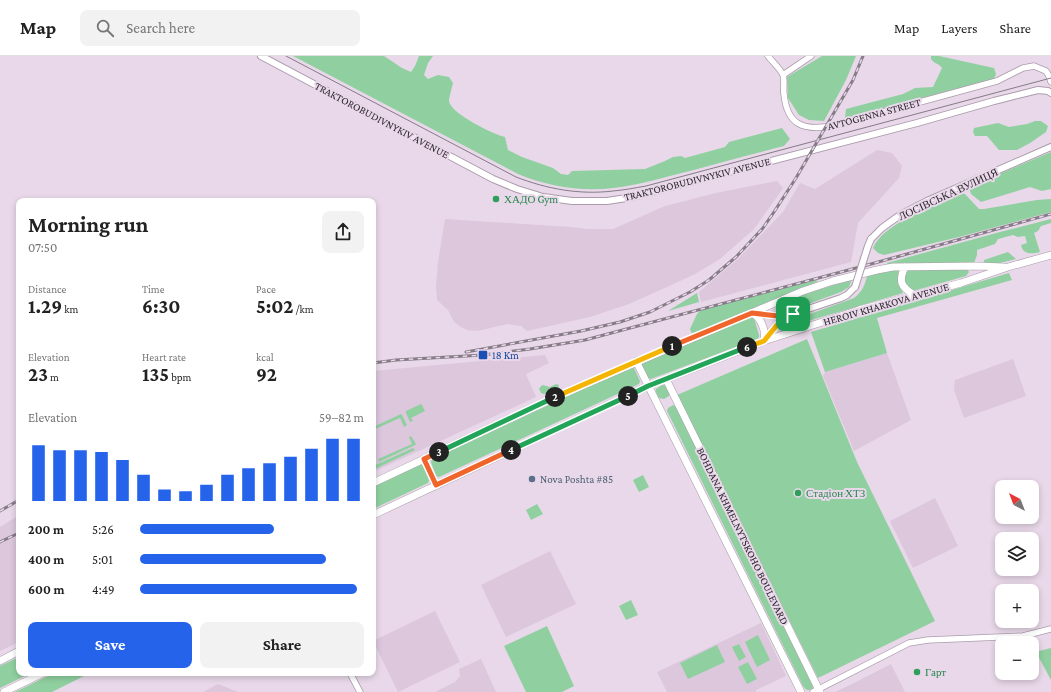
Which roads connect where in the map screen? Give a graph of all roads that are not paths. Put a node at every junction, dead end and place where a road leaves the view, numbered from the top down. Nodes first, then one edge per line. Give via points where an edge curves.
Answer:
1 (261, 56) edge
2 (768, 56) edge
3 (811, 56) edge
4 (783, 75) junction
5 (1051, 82) edge
6 (1051, 93) edge
7 (1051, 147) edge
8 (1051, 255) edge
9 (966, 266) junction
10 (905, 267) junction
11 (1008, 267) junction
12 (961, 283) junction
13 (914, 295) junction
14 (752, 313) junction
15 (793, 314) junction
16 (764, 341) junction
17 (636, 361) junction
18 (666, 379) junction
19 (648, 386) junction
20 (424, 459) junction
21 (376, 482) edge
22 (436, 485) junction
23 (376, 514) edge
24 (1051, 629) edge
25 (16, 653) edge
26 (0, 661) edge
27 (37, 676) edge
28 (352, 676) edge
29 (817, 691) edge
30 (4, 692) edge
31 (360, 692) edge
32 (801, 692) edge

1 - 6 main road, TRAKTOROBUDIVNYKIV AVENUE via 493,179 517,190 572,201 607,201 651,193 994,101 1038,90
2 - 4 street
3 - 4 street
4 - 5 street, AVTOGENNA STREET via 785,102 792,118 801,126 820,128 997,81 1023,68 1034,66 1046,71
7 - 15 main road, ЛОСІВСЬКА ВУЛИЦЯ, bridge via 894,219 871,239 855,288 841,298
8 - 11 main road, HEROIV KHARKOVA AVENUE
9 - 10 main road, HEROIV KHARKOVA AVENUE
9 - 11 main road, HEROIV KHARKOVA AVENUE
9 - 12 main road via 971,274
10 - 13 main road via 901,282 906,290
10 - 14 main road, HEROIV KHARKOVA AVENUE via 877,270 833,281
11 - 12 main road, HEROIV KHARKOVA AVENUE
12 - 13 main road, HEROIV KHARKOVA AVENUE
13 - 16 main road, HEROIV KHARKOVA AVENUE
14 - 15 main road, ЛОСІВСЬКА ВУЛИЦЯ via 778,316
14 - 16 main road via 759,318 763,327
14 - 17 main road, HEROIV KHARKOVA AVENUE
15 - 16 main road via 777,325
16 - 18 main road, HEROIV KHARKOVA AVENUE
17 - 19 main road, BOHDANA KHMELNYTSKOHO BOULEVARD
17 - 20 main road, HEROIV KHARKOVA AVENUE
18 - 19 main road, HEROIV KHARKOVA AVENUE
18 - 29 main road, BOHDANA KHMELNYTSKOHO BOULEVARD
19 - 22 main road, HEROIV KHARKOVA AVENUE
19 - 32 main road, BOHDANA KHMELNYTSKOHO BOULEVARD
20 - 21 main road, HEROIV KHARKOVA AVENUE
20 - 22 main road
22 - 23 main road, HEROIV KHARKOVA AVENUE
24 - 29 street via 1023,636 909,643
25 - 26 main road
27 - 30 main road
28 - 31 street

